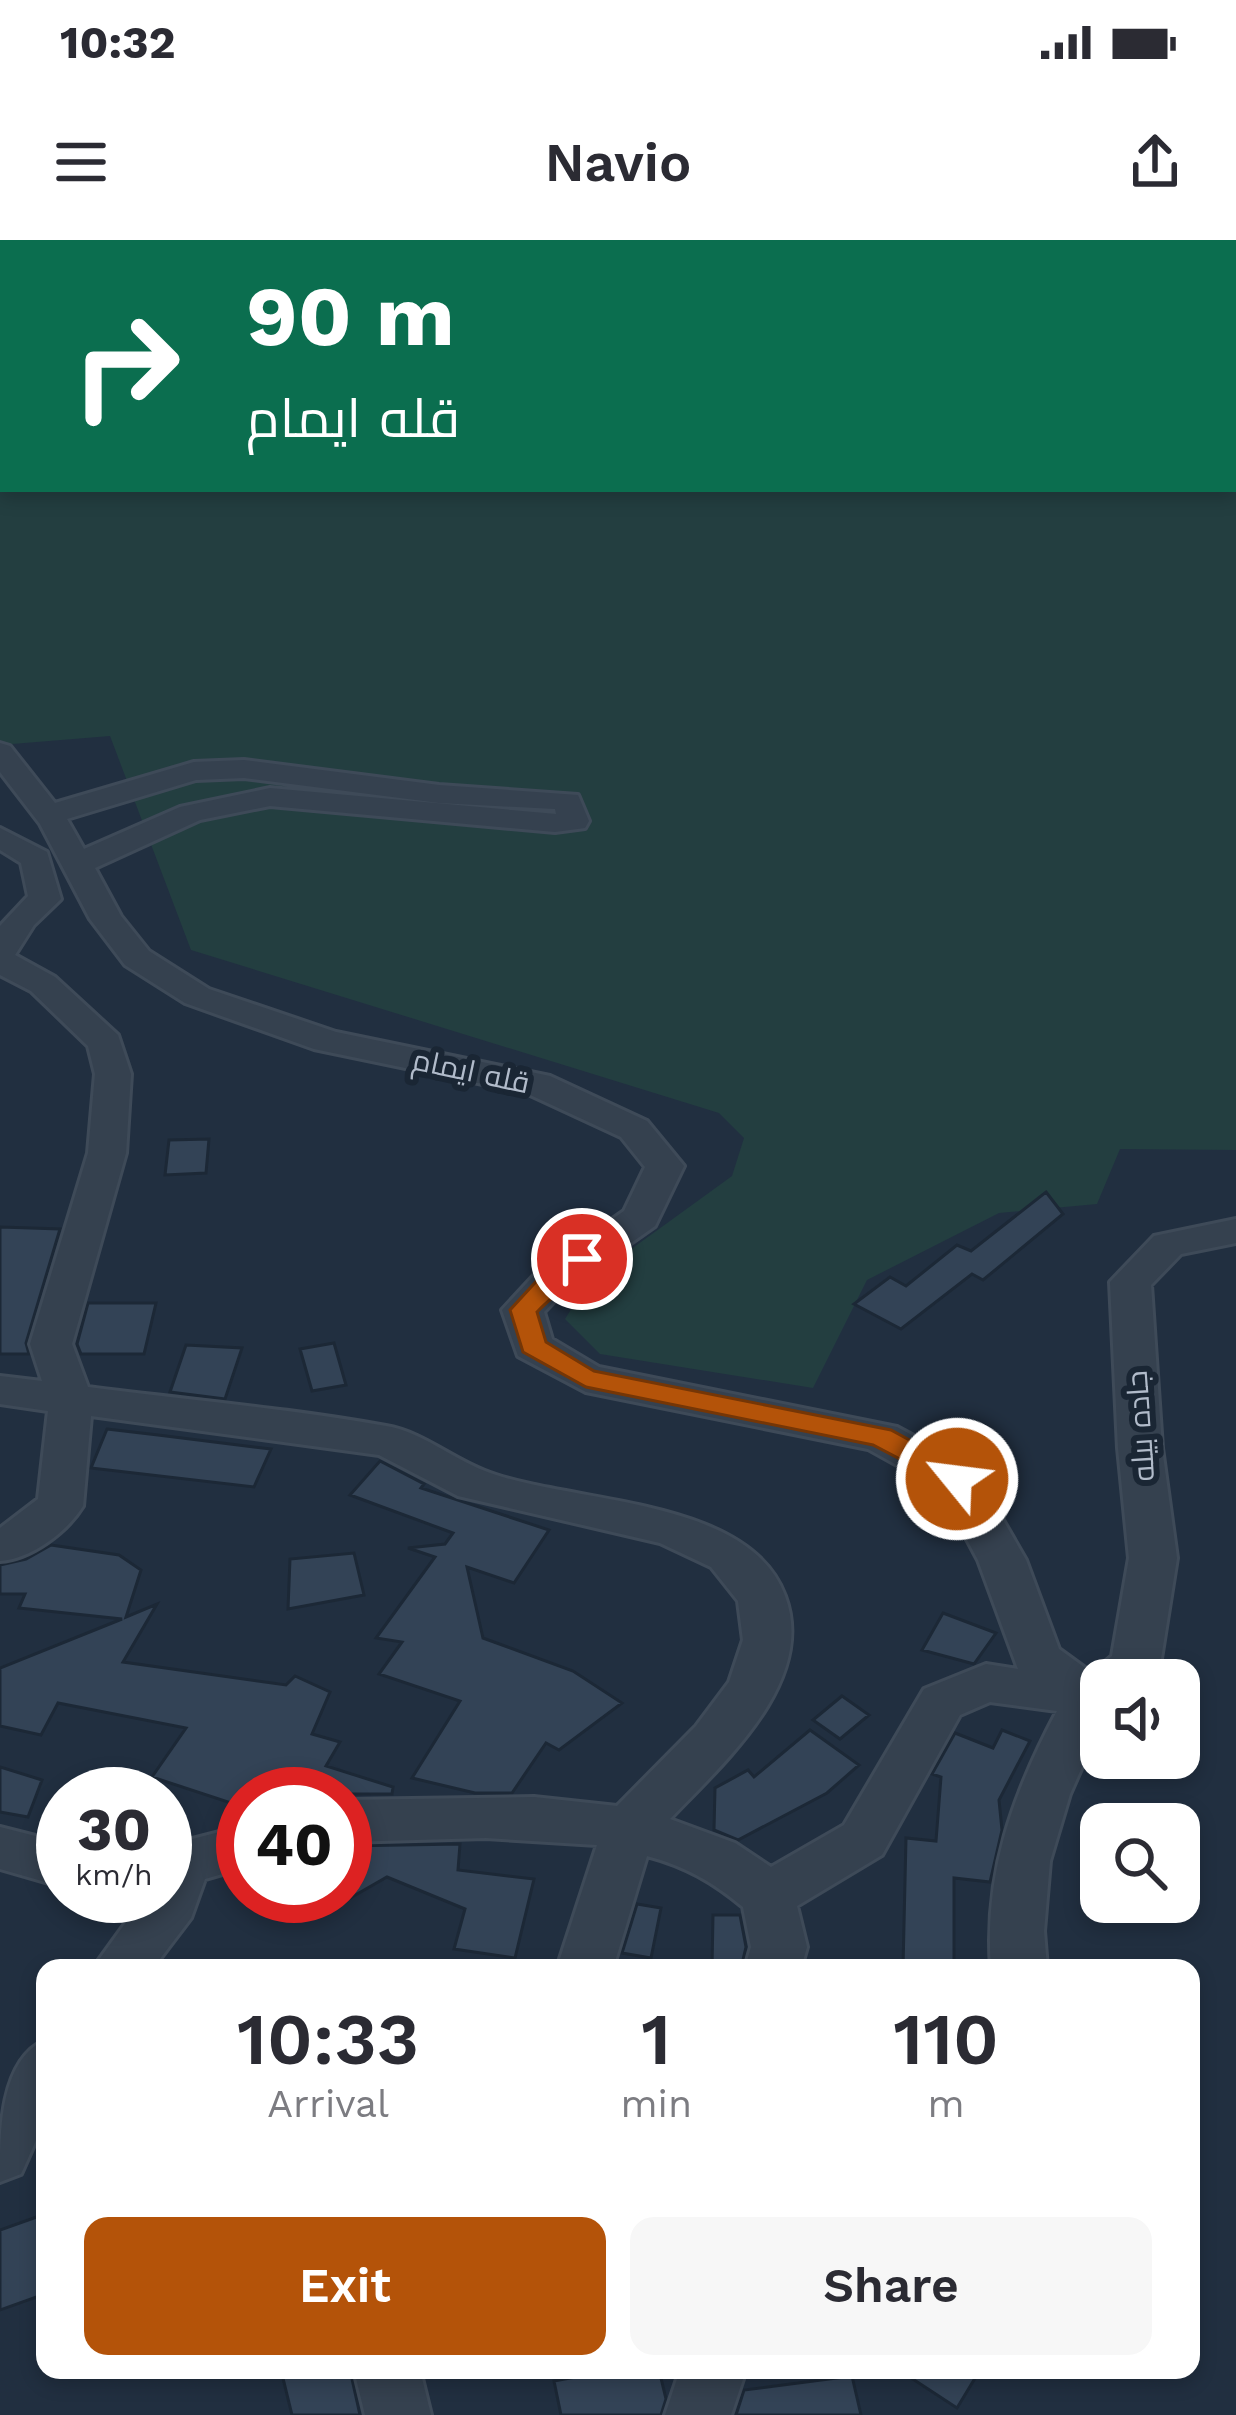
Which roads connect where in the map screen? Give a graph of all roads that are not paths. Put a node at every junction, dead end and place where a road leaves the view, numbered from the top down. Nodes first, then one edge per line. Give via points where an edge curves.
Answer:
1 (0, 752) edge
2 (50, 815) junction
3 (0, 837) edge
4 (77, 864) junction
5 (2, 893) edge
6 (45, 899) junction
7 (0, 909) edge
8 (0, 956) edge
9 (1236, 1231) edge
10 (0, 1390) edge
11 (71, 1402) junction
12 (0, 1545) edge
13 (1136, 1659) edge
14 (1080, 1679) edge
15 (1080, 1688) edge
16 (1080, 1725) edge
17 (372, 1820) edge
18 (628, 1828) junction
19 (0, 1848) edge
20 (36, 1858) edge
21 (768, 1896) junction
22 (161, 1923) edge
23 (143, 1959) edge
24 (588, 1959) edge
25 (776, 1959) edge
26 (1019, 1959) edge
27 (36, 2077) edge
28 (0, 2156) edge
29 (389, 2379) edge
30 (710, 2379) edge
31 (398, 2415) edge
32 (698, 2415) edge

1 - 2 street, قله ایمام
2 - 4 street, قله ایمام
2 - 4 street via 194,771 244,769 567,801 575,812 574,821 555,823 270,797 191,813
3 - 6 street via 36,859
4 - 14 street, قله ایمام via 136,958 197,996 327,1041 537,1084 634,1129 665,1166 641,1218 523,1310 533,1346 586,1378 881,1437 957,1479 1002,1560 1038,1660
5 - 6 street
6 - 7 street
6 - 8 street via 20,919
8 - 11 street via 105,1043 112,1074 106,1153 51,1344
9 - 13 street, جاده بیله via 1168,1245 1130,1282 1153,1558
10 - 11 street
11 - 12 street via 60,1507
11 - 18 street via 389,1442 475,1485 672,1530 728,1555 762,1597 767,1640 752,1688 714,1740
15 - 21 street via 986,1683 942,1702 862,1840
16 - 26 street via 1045,1782 1021,1852
17 - 18 street via 511,1816
18 - 21 street via 719,1859
18 - 24 street
19 - 20 street
21 - 25 street
22 - 23 street
27 - 28 street
29 - 31 street
30 - 32 street

